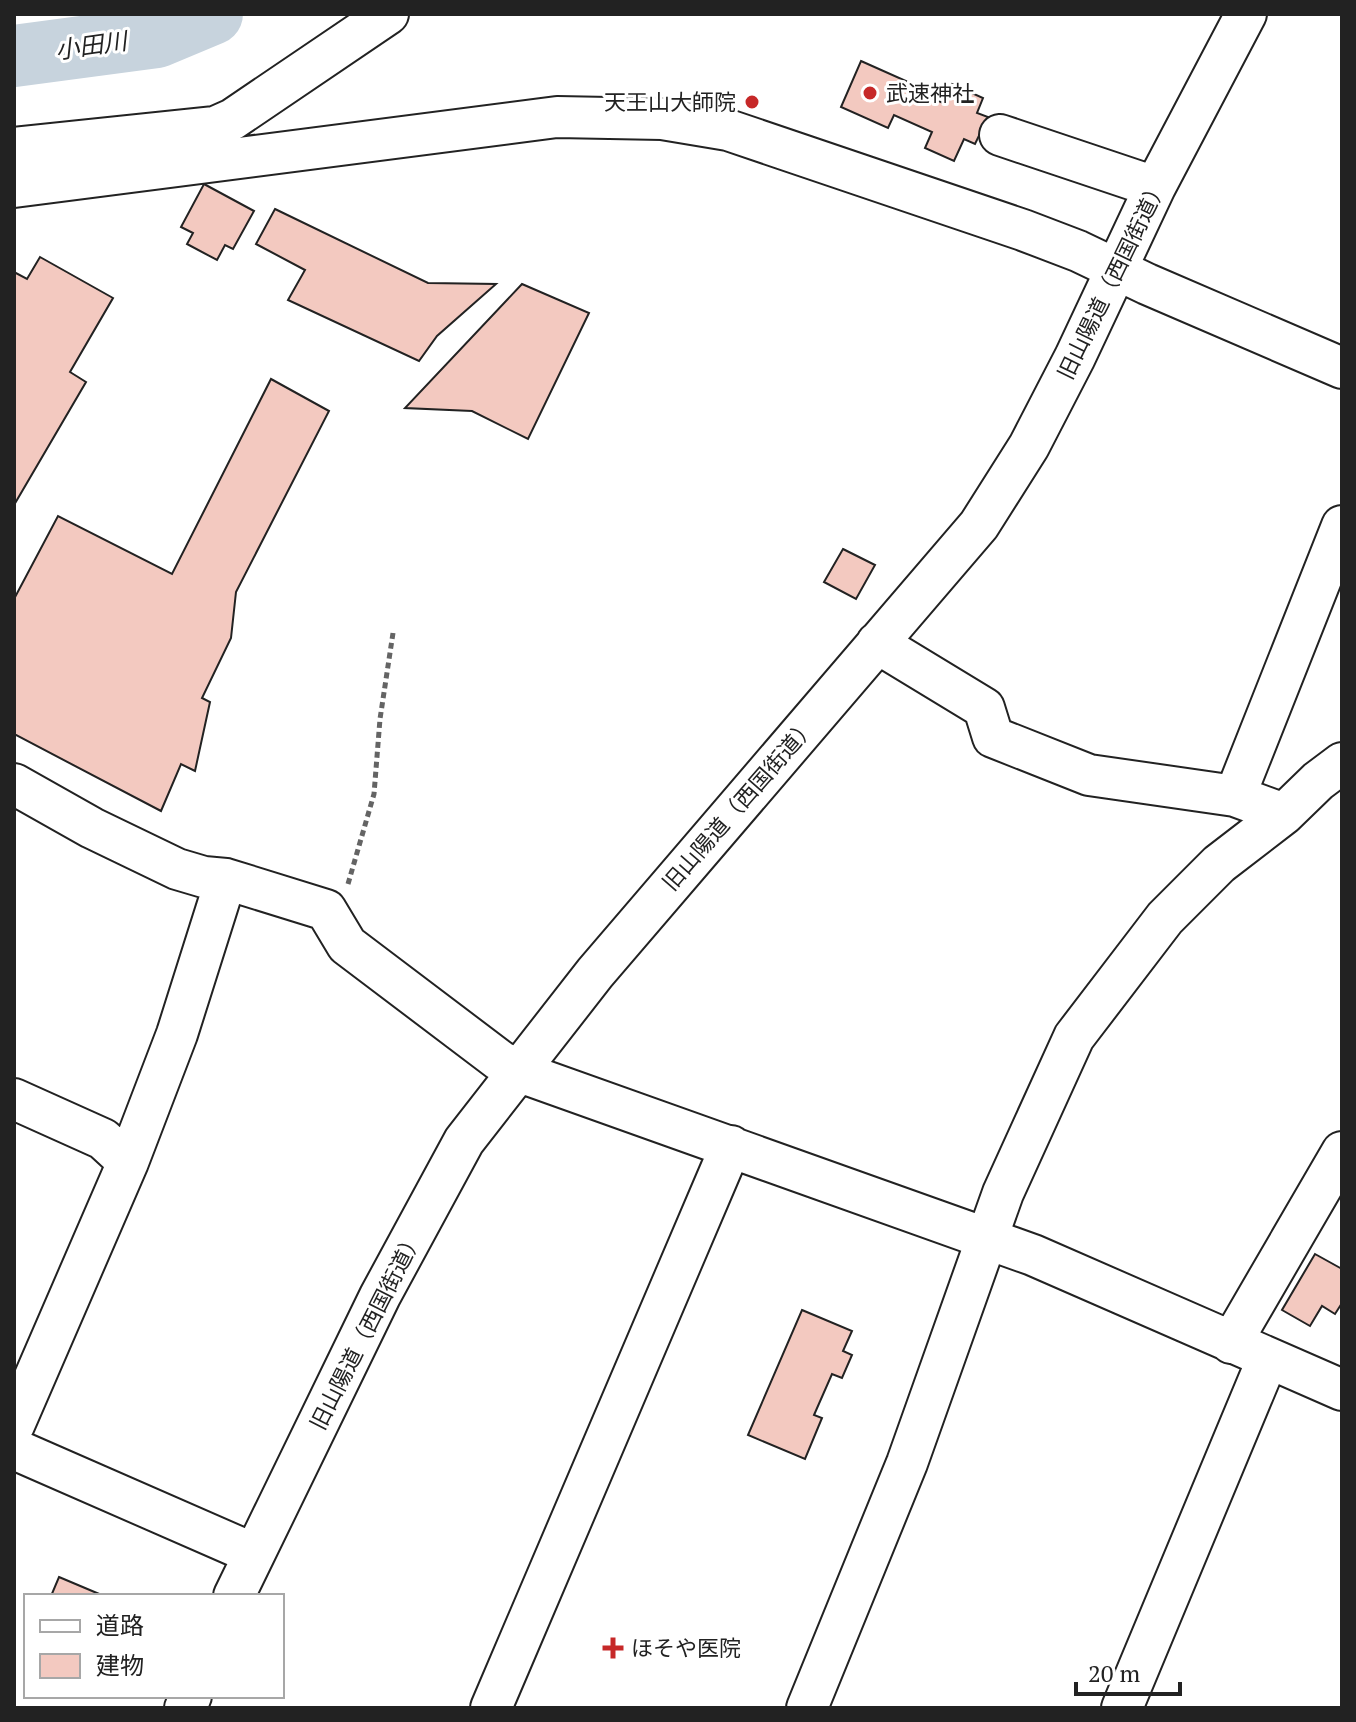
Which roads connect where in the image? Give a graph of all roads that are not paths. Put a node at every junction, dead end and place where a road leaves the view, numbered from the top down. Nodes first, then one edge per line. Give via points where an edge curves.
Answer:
1 (388, 14) edge
2 (1246, 14) edge
3 (1000, 135) dead end
4 (14, 148) edge
5 (14, 187) edge
6 (1155, 187) junction
7 (1114, 269) junction
8 (1342, 368) edge
9 (1342, 526) edge
10 (877, 643) junction
11 (1334, 781) edge
12 (14, 784) edge
13 (1235, 796) junction
14 (1284, 814) junction
15 (226, 879) junction
16 (517, 1071) junction
17 (14, 1099) edge
18 (731, 1146) junction
19 (1342, 1152) edge
20 (128, 1162) junction
21 (987, 1239) junction
22 (1231, 1343) junction
23 (1268, 1358) junction
24 (1342, 1390) edge
25 (14, 1425) edge
26 (14, 1449) edge
27 (254, 1554) junction
28 (235, 1594) edge
29 (491, 1708) edge
30 (807, 1708) edge
31 (1122, 1708) edge

1 - 4 street via 215,127
2 - 6 street, 旧山陽道（西国街道）
3 - 6 street
5 - 7 street via 557,117 662,119 728,130 1023,230
6 - 7 street, 旧山陽道（西国街道）
7 - 8 street
7 - 10 street, 旧山陽道（西国街道） via 1029,446 979,525
9 - 13 street
10 - 13 street via 984,708 993,737 1089,775
10 - 16 street, 旧山陽道（西国街道）
11 - 14 street
12 - 15 street via 177,869
13 - 14 street
14 - 21 street via 1219,864 1165,918 1074,1037
15 - 16 street via 326,910 347,945
15 - 20 street via 177,1034
16 - 18 street
16 - 27 street, 旧山陽道（西国街道） via 464,1141 380,1296
17 - 20 street via 103,1139
18 - 21 street
18 - 29 street
19 - 22 street
20 - 25 street
21 - 22 street
21 - 30 street via 907,1463
22 - 23 street
23 - 24 street
23 - 31 street
26 - 27 street
27 - 28 street, 旧山陽道（西国街道）

